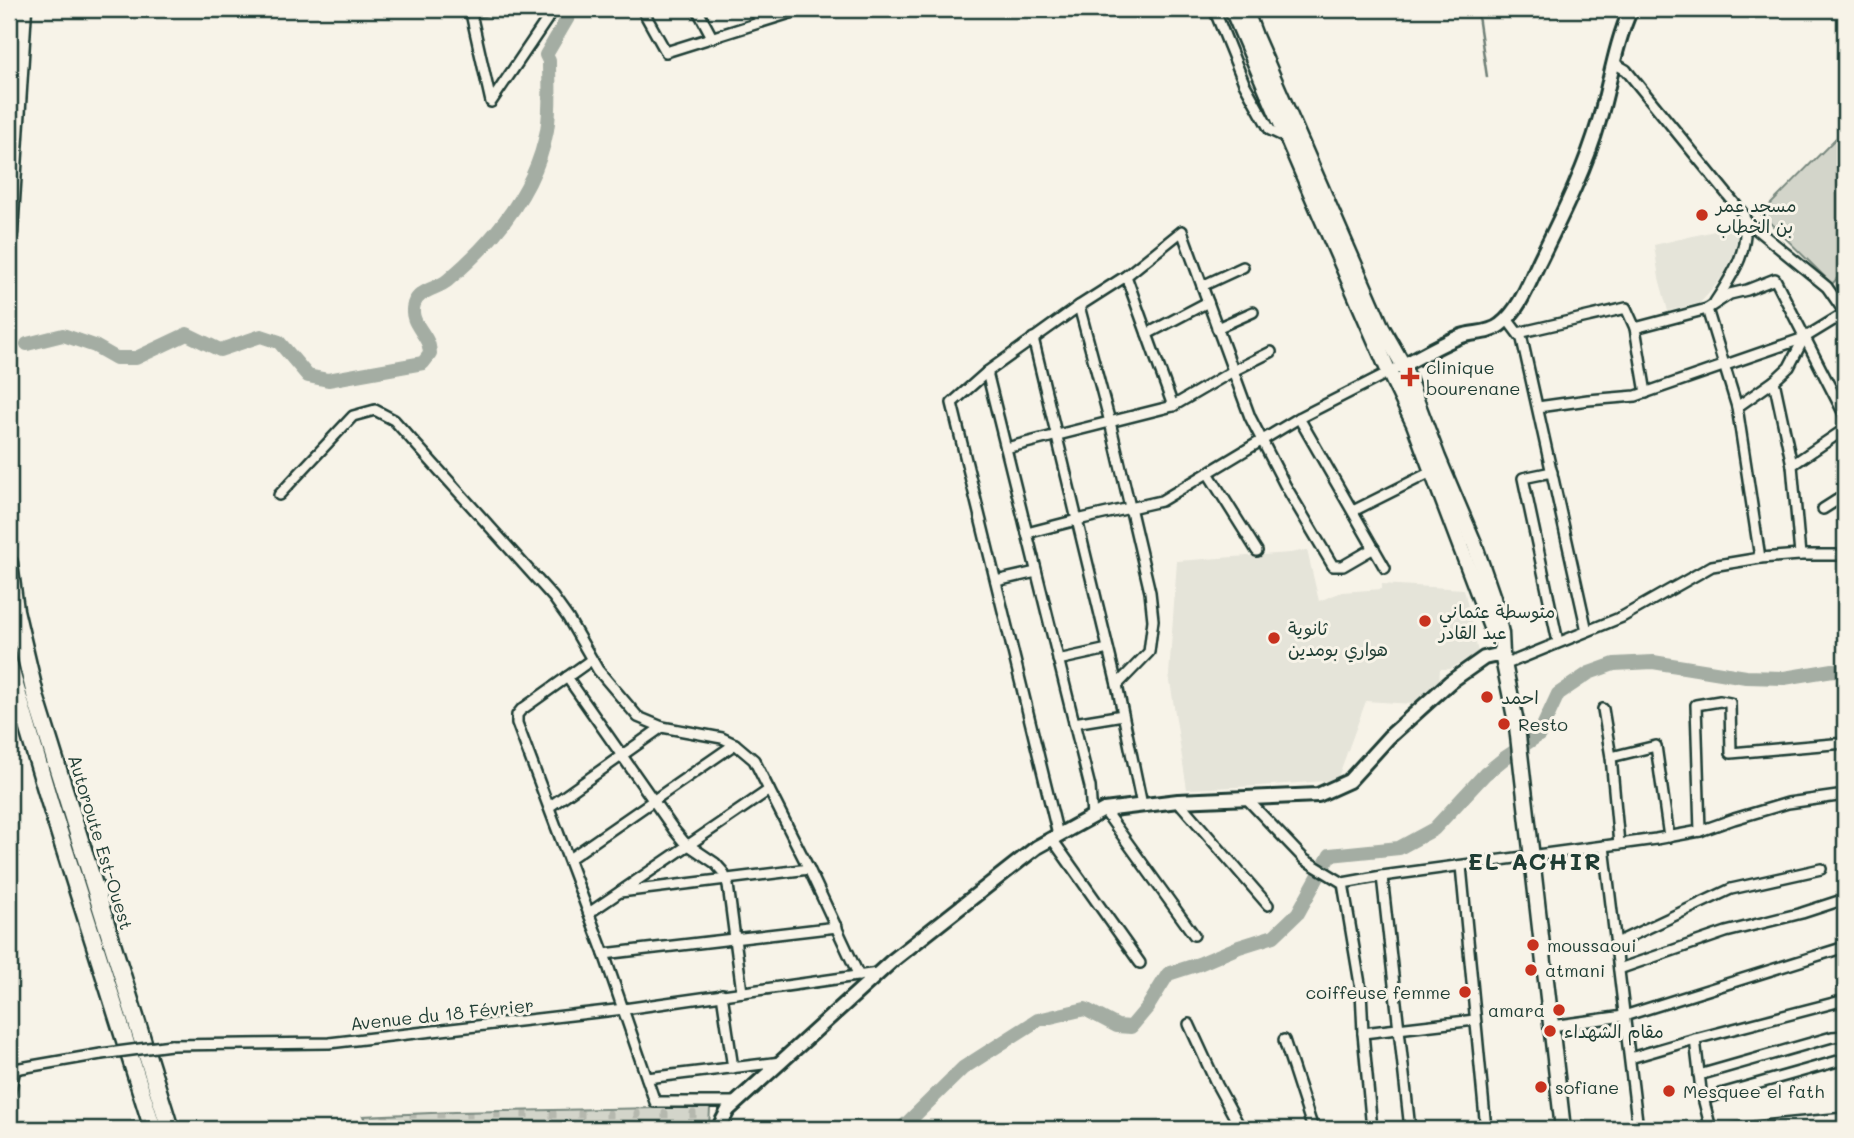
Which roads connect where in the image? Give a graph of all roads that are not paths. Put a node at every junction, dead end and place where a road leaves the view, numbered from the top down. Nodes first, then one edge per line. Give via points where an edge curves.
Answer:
1 (23, 9) edge
2 (489, 9) edge
3 (554, 9) edge
4 (642, 9) edge
5 (697, 9) edge
6 (754, 9) edge
7 (802, 9) edge
8 (1214, 9) edge
9 (1232, 9) edge
10 (1245, 9) edge
11 (1631, 9) edge
12 (470, 11) edge
13 (761, 22) junction
14 (712, 37) junction
15 (1614, 63) junction
16 (1287, 139) junction
17 (1745, 220) junction
18 (9, 233) edge
19 (1243, 267) dead end
20 (1126, 276) junction
21 (1202, 286) junction
22 (1208, 302) junction
23 (1079, 306) junction
24 (1710, 306) junction
25 (1253, 312) dead end
26 (1845, 313) edge
27 (1507, 318) junction
28 (1217, 328) junction
29 (1635, 328) junction
30 (1518, 333) junction
31 (1147, 334) junction
32 (1032, 338) junction
33 (1804, 338) junction
34 (1271, 352) dead end
35 (1403, 365) junction
36 (1724, 366) junction
37 (1233, 371) junction
38 (987, 372) junction
39 (1389, 372) junction
40 (1774, 381) junction
41 (1646, 393) junction
42 (1173, 406) junction
43 (1538, 407) junction
44 (1737, 407) junction
45 (1845, 416) edge
46 (1299, 418) junction
47 (1110, 422) junction
48 (1845, 429) edge
49 (1056, 436) junction
50 (1263, 440) junction
51 (1006, 448) junction
52 (1792, 465) junction
53 (1433, 471) junction
54 (1552, 472) junction
55 (1208, 473) junction
56 (279, 495) dead end
57 (1845, 495) edge
58 (1131, 508) junction
59 (1823, 509) dead end
60 (1353, 511) junction
61 (1077, 520) junction
62 (1027, 533) junction
63 (1374, 548) junction
64 (1257, 551) dead end
65 (1800, 555) junction
66 (1845, 555) edge
67 (1760, 558) junction
68 (9, 563) edge
69 (1385, 568) dead end
70 (1036, 572) junction
71 (996, 581) junction
72 (1587, 631) junction
73 (1558, 642) junction
74 (1108, 649) junction
75 (1503, 659) junction
76 (591, 660) junction
77 (1058, 660) junction
78 (9, 665) edge
79 (567, 677) junction
80 (1117, 685) junction
81 (1603, 709) dead end
82 (1123, 715) junction
83 (1074, 723) junction
84 (662, 727) junction
85 (1845, 743) edge
86 (735, 744) junction
87 (621, 756) junction
88 (1611, 757) junction
89 (769, 790) junction
90 (1845, 795) edge
91 (1246, 798) junction
92 (653, 801) junction
93 (1178, 801) junction
94 (1142, 805) junction
95 (549, 807) junction
96 (1104, 810) junction
97 (1092, 817) junction
98 (1700, 831) junction
99 (1055, 837) junction
100 (1669, 837) junction
101 (1619, 844) junction
102 (688, 845) junction
103 (1604, 846) junction
104 (1532, 855) junction
105 (569, 859) junction
106 (1461, 866) junction
107 (809, 869) junction
108 (1821, 869) dead end
109 (1382, 876) junction
110 (727, 880) junction
111 (1343, 883) junction
112 (619, 893) junction
113 (1845, 899) edge
114 (1268, 905) dead end
115 (589, 913) junction
116 (837, 927) junction
117 (1195, 935) dead end
118 (735, 939) junction
119 (1616, 943) junction
120 (1845, 947) edge
121 (604, 954) junction
122 (1140, 963) dead end
123 (1619, 969) junction
124 (878, 973) junction
125 (859, 976) junction
126 (742, 992) junction
127 (722, 994) junction
128 (1845, 1000) edge
129 (624, 1009) junction
130 (1625, 1016) junction
131 (1475, 1020) junction
132 (1189, 1024) dead end
133 (1551, 1026) junction
134 (1399, 1030) junction
135 (1363, 1033) junction
136 (1845, 1036) edge
137 (1695, 1039) junction
138 (1284, 1040) dead end
139 (1630, 1058) junction
140 (1845, 1059) edge
141 (781, 1062) junction
142 (733, 1068) junction
143 (12, 1069) edge
144 (1699, 1075) junction
145 (647, 1078) junction
146 (9, 1097) edge
147 (1703, 1099) junction
148 (737, 1102) junction
149 (1845, 1118) edge
150 (153, 1129) edge
151 (170, 1129) edge
152 (718, 1129) edge
153 (1241, 1129) edge
154 (1314, 1129) edge
155 (1372, 1129) edge
156 (1410, 1129) edge
157 (1486, 1129) edge
158 (1563, 1129) edge
159 (1638, 1129) edge
160 (1711, 1129) edge
161 (1733, 1129) edge

1 - 18 highway
2 - 12 street
3 - 12 street via 491,102
4 - 14 street via 666,52
5 - 14 street
6 - 13 street
7 - 13 street
8 - 16 street via 1244,83 1270,130
9 - 16 main road
10 - 35 main road via 1382,328
11 - 15 street
13 - 14 street
15 - 17 street via 1626,70
15 - 27 street via 1582,171 1528,285
16 - 39 main road
17 - 24 street via 1743,252
17 - 26 street via 1827,287
19 - 21 street
20 - 21 street via 1182,231
20 - 23 street
20 - 31 street
21 - 22 street
22 - 28 street
22 - 31 street
23 - 32 street
23 - 47 street
24 - 29 street
24 - 33 street via 1775,279
24 - 36 street
25 - 28 street
26 - 33 street
27 - 30 street
27 - 35 street via 1498,327 1463,336
28 - 37 street
29 - 30 street via 1626,308
29 - 41 street
30 - 43 street
31 - 42 street
32 - 38 street
32 - 49 street
33 - 36 street
33 - 40 street via 1789,367
33 - 45 street
34 - 37 street
35 - 39 street
35 - 75 main road via 1493,598
36 - 41 street
36 - 44 street
37 - 42 street
37 - 50 street
38 - 51 street
38 - 71 street via 952,403
39 - 46 street
39 - 53 main road
40 - 44 street
40 - 52 street
41 - 43 street
42 - 47 street
43 - 54 street
44 - 67 street
46 - 50 street
46 - 60 street
47 - 49 street
47 - 58 street
48 - 52 street
49 - 51 street
49 - 61 street
50 - 55 street
50 - 63 street via 1333,566 1343,566
51 - 62 street
52 - 65 street
53 - 60 street
53 - 75 main road
54 - 72 street
54 - 73 street via 1523,478
55 - 58 street via 1161,501
55 - 64 street
56 - 76 street via 353,416 375,410 394,419 553,597
57 - 59 street
58 - 61 street
58 - 80 street via 1153,620 1149,652
60 - 63 street
61 - 62 street
61 - 74 street
62 - 70 street
63 - 69 street
65 - 66 street
65 - 67 street
67 - 72 street via 1712,566 1622,617
68 - 151 highway, Autoroute Est-Ouest via 36,699
70 - 71 street
70 - 77 street
71 - 99 street
72 - 73 street
73 - 75 street
74 - 77 street
74 - 80 street
75 - 91 street via 1484,659 1450,682 1349,781 1318,795
75 - 104 main road via 1517,727
76 - 79 street
76 - 84 street via 638,716
77 - 83 street
78 - 150 highway, Autoroute Est-Ouest
79 - 87 street
79 - 95 street via 516,718
80 - 82 street
81 - 88 street
82 - 83 street
82 - 94 street
83 - 97 street via 1090,787
84 - 86 street
84 - 87 street
85 - 98 street via 1731,753 1730,703 1696,705
86 - 89 street via 754,761
86 - 92 street
87 - 92 street
87 - 95 street
88 - 100 street via 1656,746
88 - 101 street
89 - 102 street
89 - 107 street
90 - 98 street via 1788,803
91 - 93 street
91 - 111 street via 1305,860
92 - 102 street
92 - 105 street
93 - 94 street
93 - 114 street
94 - 96 street
95 - 105 street
96 - 97 street
96 - 117 street
97 - 99 street
98 - 100 street
99 - 122 street
99 - 124 street
100 - 101 street
101 - 103 street
102 - 110 street via 715,863
102 - 112 street
103 - 104 street
103 - 119 street
104 - 106 street
104 - 133 main road
105 - 115 street
106 - 109 street
106 - 131 street
107 - 110 street
107 - 116 street
108 - 119 street via 1731,889
109 - 111 street
109 - 134 street
110 - 112 street
110 - 118 street
111 - 135 street via 1361,990
112 - 115 street
113 - 123 street
115 - 121 street
116 - 118 street
116 - 125 street
118 - 121 street
118 - 126 street
119 - 123 street
120 - 130 street
121 - 129 street
123 - 130 street
124 - 125 street, Avenue du 18 Février
124 - 141 street
125 - 126 street, Avenue du 18 Février
126 - 127 street, Avenue du 18 Février
127 - 129 street, Avenue du 18 Février
127 - 142 street
128 - 137 street
129 - 143 street, Avenue du 18 Février, bridge via 329,1043 171,1045
129 - 145 street
130 - 133 street
130 - 139 street
131 - 134 street
131 - 157 street
132 - 153 street
133 - 158 main road
134 - 135 street
134 - 156 street
135 - 155 street
136 - 144 street
137 - 139 street
137 - 144 street
138 - 154 street
139 - 159 street
140 - 147 street
141 - 142 street
141 - 148 street
142 - 145 street
143 - 146 street
144 - 147 street
145 - 148 street via 655,1102
147 - 160 street
148 - 152 street
149 - 161 street

